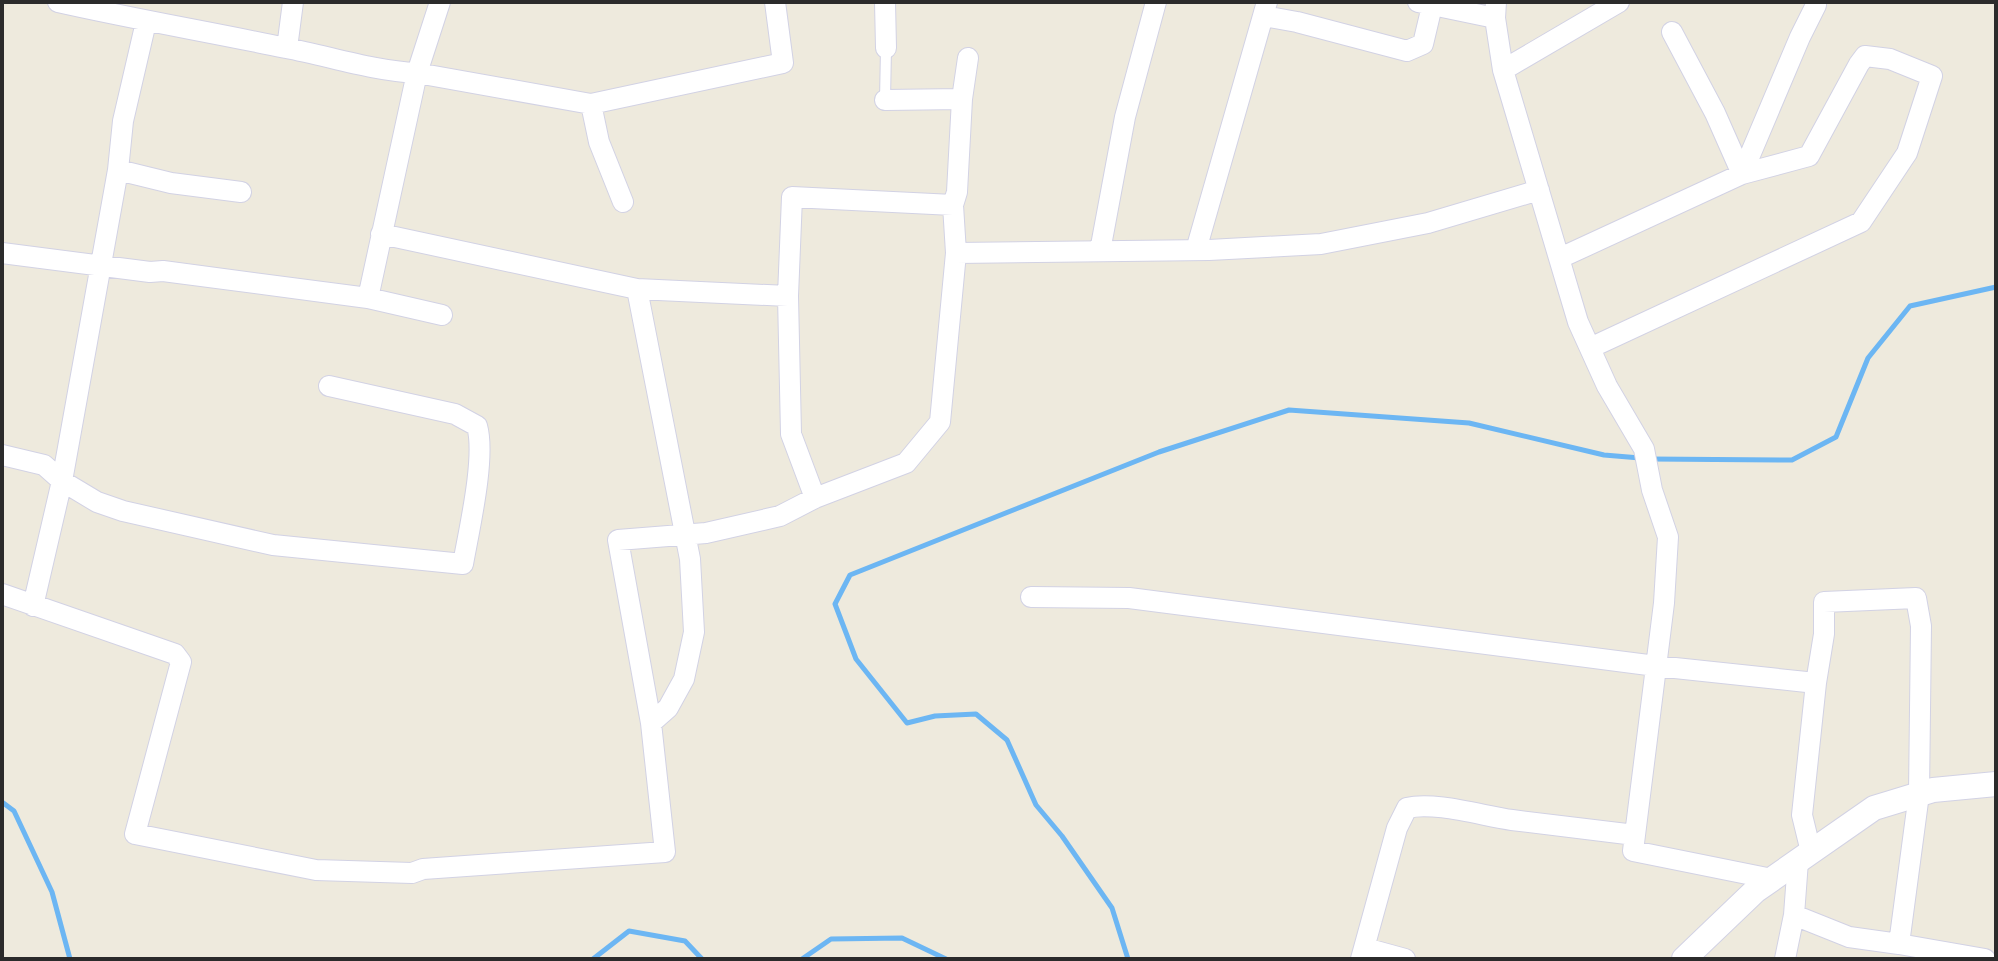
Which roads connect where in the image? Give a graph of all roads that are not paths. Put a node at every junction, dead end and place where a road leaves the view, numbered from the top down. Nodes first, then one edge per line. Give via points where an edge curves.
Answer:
1 (58, 2) edge
2 (293, 2) edge
3 (440, 2) edge
4 (775, 2) edge
5 (885, 2) edge
6 (1156, 2) edge
7 (1619, 2) edge
8 (1816, 2) edge
9 (1425, 4) edge
10 (1265, 9) edge
11 (1496, 10) edge
12 (146, 22) junction
13 (1672, 32) dead end
14 (287, 48) junction
15 (886, 48) joint
16 (968, 58) dead end
17 (1503, 70) junction
18 (417, 73) junction
19 (962, 99) junction
20 (885, 100) joint
21 (591, 104) junction
22 (118, 170) junction
23 (1742, 174) junction
24 (1539, 190) junction
25 (241, 192) dead end
26 (623, 202) dead end
27 (953, 205) junction
28 (381, 234) junction
29 (1196, 250) junction
30 (1100, 251) junction
31 (2, 253) edge
32 (956, 253) junction
33 (1560, 258) junction
34 (101, 265) junction
35 (637, 289) junction
36 (788, 296) junction
37 (368, 298) junction
38 (442, 315) dead end
39 (1590, 348) junction
40 (329, 386) dead end
41 (2, 455) edge
42 (62, 481) junction
43 (815, 498) junction
44 (685, 534) junction
45 (2, 594) edge
46 (1031, 597) dead end
47 (33, 606) junction
48 (1656, 666) junction
49 (1816, 683) junction
50 (651, 723) junction
51 (1996, 784) edge
52 (1919, 794) junction
53 (1635, 835) junction
54 (1805, 856) junction
55 (1772, 879) junction
56 (1794, 915) junction
57 (1899, 944) junction
58 (1363, 954) edge
59 (1405, 959) edge
60 (1684, 959) edge
61 (1785, 959) edge
62 (1985, 959) edge

1 - 12 street
2 - 14 street
3 - 18 street
4 - 21 street via 783,63
5 - 15 street
6 - 30 street via 1125,117
7 - 17 street
8 - 23 street
9 - 10 street via 1423,44 1407,51
9 - 11 street
10 - 29 street
11 - 17 street
12 - 14 street
12 - 22 street via 123,121
13 - 23 street
14 - 18 street
15 - 20 lane
16 - 19 street
17 - 24 street
18 - 21 street
18 - 28 street
19 - 20 street
19 - 27 street
21 - 26 street via 599,142
22 - 25 street
22 - 34 street
23 - 33 street
23 - 39 street via 1809,156 1865,56 1890,59 1932,76 1907,153 1861,222
24 - 29 street via 1428,223 1321,244
24 - 33 street
27 - 32 street
27 - 36 street via 792,197
28 - 35 street
28 - 37 street
29 - 30 street
30 - 32 street
31 - 34 street
32 - 43 street via 940,422 906,463
33 - 39 street
34 - 37 street
34 - 42 street
35 - 36 street
35 - 44 street
36 - 43 street via 791,434
37 - 38 street
39 - 48 street via 1644,449 1668,537
40 - 42 street via 455,414 477,426 479,460 463,564 273,545 123,511
41 - 42 street via 44,465
42 - 47 street
43 - 44 street via 780,516
44 - 50 street via 694,632 684,679 668,708
44 - 50 street via 618,540
45 - 47 street
46 - 48 street via 1129,598
47 - 50 street via 175,654 181,662 135,834 316,870 412,873 665,852
48 - 49 street
48 - 53 street
49 - 52 street via 1824,602 1916,598 1921,626
49 - 54 street via 1802,815
51 - 52 street
52 - 54 street via 1874,808
52 - 57 street
53 - 55 street via 1633,851
53 - 58 street via 1433,807 1407,808
54 - 55 street
54 - 56 street
55 - 60 street
56 - 57 street via 1849,937
56 - 61 street
57 - 62 street
58 - 59 street

